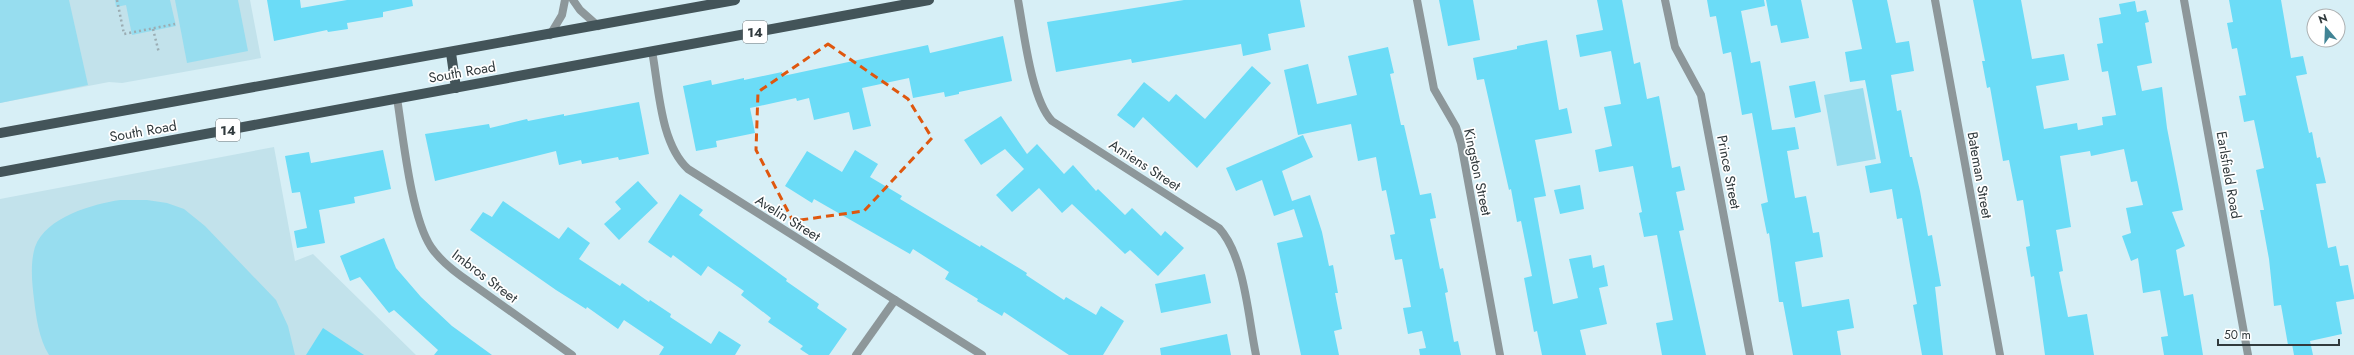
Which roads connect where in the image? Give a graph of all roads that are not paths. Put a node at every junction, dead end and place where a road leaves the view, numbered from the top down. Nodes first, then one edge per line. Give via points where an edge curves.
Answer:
1 (565, 0) edge
2 (573, 0) edge
3 (736, 0) edge
4 (929, 0) edge
5 (1018, 0) edge
6 (1417, 0) edge
7 (1665, 0) edge
8 (1935, 0) edge
9 (2184, 0) edge
10 (598, 26) junction
11 (550, 35) junction
12 (652, 51) junction
13 (450, 53) junction
14 (456, 88) junction
15 (397, 98) junction
16 (0, 133) edge
17 (0, 172) edge
18 (895, 300) junction
19 (572, 355) edge
20 (856, 355) edge
21 (982, 355) edge
22 (1256, 355) edge
23 (1500, 355) edge
24 (1750, 355) edge
25 (2000, 355) edge
26 (2248, 355) edge

1 - 11 street via 562,16
2 - 10 street
3 - 10 main road, South Road
4 - 12 main road, South Road / 14
5 - 22 street, Amiens Street via 1038,99 1046,115 1219,228 1227,237 1239,265
6 - 23 street, Kingston Street via 1434,89 1456,127 1461,143
7 - 24 street, Prince Street via 1674,47 1701,95
8 - 25 street, Bateman Street
9 - 26 street, Earlsfield Road
10 - 11 main road, South Road
11 - 13 main road, South Road
12 - 14 main road, South Road / 14
12 - 18 street, Avelin Street via 669,140 679,161 703,180
13 - 14 main road
13 - 16 main road, South Road
14 - 15 main road, South Road / 14
15 - 17 main road, South Road / 14
15 - 19 street, Imbros Street via 418,218 430,246 461,276
18 - 20 street
18 - 21 street, Avelin Street

